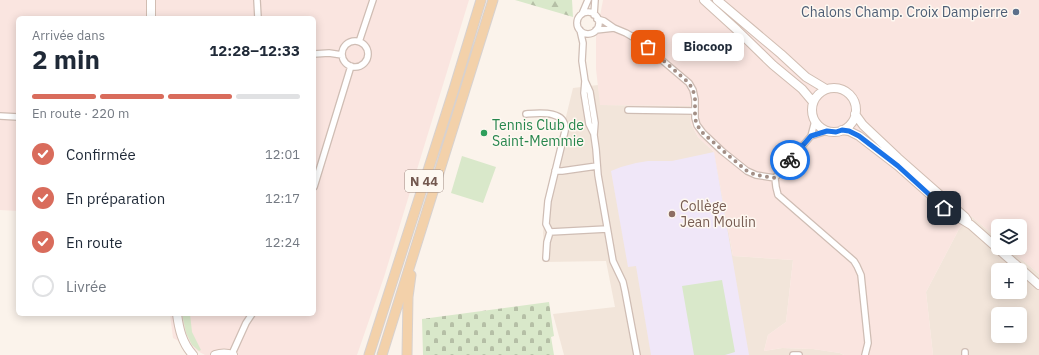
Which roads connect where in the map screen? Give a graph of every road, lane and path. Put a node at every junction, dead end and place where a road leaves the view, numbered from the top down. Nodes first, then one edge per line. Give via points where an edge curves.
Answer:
1 (151, 0) edge
2 (257, 0) edge
3 (373, 0) edge
4 (481, 0) edge
5 (493, 0) edge
6 (588, 0) edge
7 (595, 0) edge
8 (704, 0) edge
9 (717, 0) edge
10 (582, 14) junction
11 (151, 16) edge
12 (258, 16) edge
13 (596, 17) junction
14 (614, 28) junction
15 (580, 30) junction
16 (594, 32) junction
17 (359, 42) junction
18 (583, 43) junction
19 (316, 54) edge
20 (342, 55) junction
21 (351, 66) junction
22 (826, 89) junction
23 (813, 102) junction
24 (628, 110) dead end
25 (695, 111) junction
26 (526, 114) dead end
27 (855, 114) junction
28 (0, 116) edge
29 (16, 117) edge
30 (815, 122) junction
31 (842, 130) junction
32 (827, 131) junction
33 (811, 136) junction
34 (597, 166) junction
35 (556, 171) junction
36 (775, 178) junction
37 (316, 180) edge
38 (971, 225) junction
39 (607, 229) junction
40 (550, 232) junction
41 (414, 253) junction
42 (546, 258) dead end
43 (1039, 285) edge
44 (177, 316) edge
45 (251, 316) edge
46 (193, 355) edge
47 (215, 355) edge
48 (233, 355) edge
49 (369, 355) edge
50 (382, 355) edge
51 (407, 355) edge
52 (637, 355) edge
53 (793, 355) edge
54 (799, 355) edge
55 (865, 355) edge

1 - 11 main road
2 - 12 street
3 - 17 street
4 - 49 main road, N 44
5 - 41 main road, N 44
6 - 10 street
7 - 13 street
8 - 23 main road
9 - 22 main road via 806,77
10 - 13 street via 588,13
10 - 15 street via 577,23
13 - 14 street
13 - 16 street via 598,25
14 - 16 street
14 - 25 street via 643,44 689,83 695,99
15 - 16 street via 586,34
15 - 18 street
16 - 18 street
17 - 20 street via 347,44
17 - 21 street via 366,46 368,58 359,66
18 - 34 street via 584,93 589,124 594,135
19 - 20 street
20 - 21 street via 345,62
21 - 37 street
22 - 23 main road via 818,94
22 - 27 main road via 835,88 847,92 854,102
23 - 30 main road via 812,115
24 - 25 street
25 - 36 street via 697,125 703,133 747,171
26 - 35 street via 546,113 563,120 565,131
27 - 31 main road via 849,126
27 - 38 main road via 863,125
28 - 29 street
30 - 32 main road
30 - 33 street
31 - 32 main road
31 - 38 main road via 859,136 898,166 950,213
32 - 33 street
33 - 36 street
34 - 35 street
34 - 39 street
35 - 40 street via 548,201 546,224
36 - 55 street via 778,195 857,266 868,343
38 - 43 main road
39 - 40 street
39 - 52 street via 615,268 622,279 625,291
40 - 42 street
41 - 50 main road, N 44
41 - 51 main road via 408,297
44 - 46 main road via 184,342
45 - 48 street
47 - 48 main road
53 - 54 street

